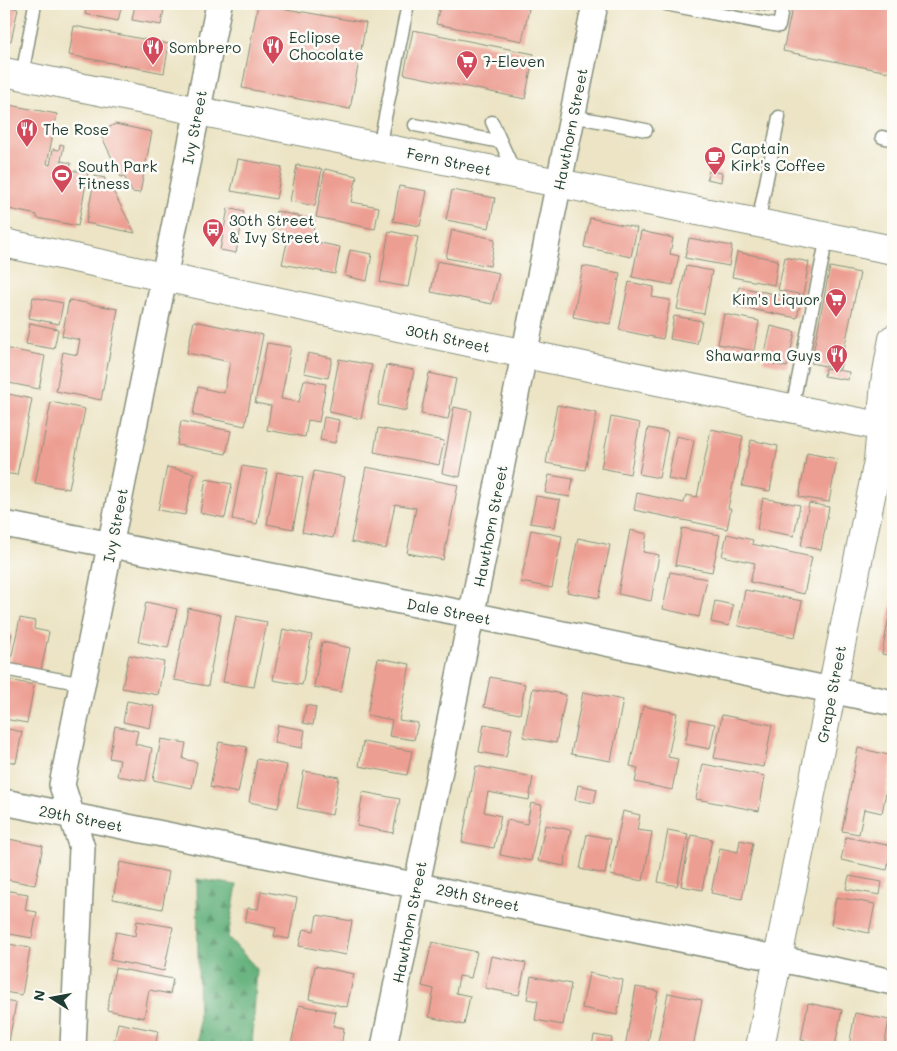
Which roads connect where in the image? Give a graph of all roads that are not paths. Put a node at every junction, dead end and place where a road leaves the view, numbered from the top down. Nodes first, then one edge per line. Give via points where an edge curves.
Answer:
1 (35, 4) edge
2 (219, 4) edge
3 (408, 4) edge
4 (595, 4) edge
5 (664, 4) edge
6 (783, 4) edge
7 (13, 74) edge
8 (198, 110) junction
9 (572, 116) junction
10 (779, 117) dead end
11 (492, 122) dead end
12 (415, 125) dead end
13 (646, 130) dead end
14 (501, 142) junction
15 (380, 147) junction
16 (516, 175) junction
17 (559, 185) junction
18 (758, 223) junction
19 (827, 237) junction
20 (4, 243) edge
21 (893, 250) edge
22 (164, 278) junction
23 (893, 340) edge
24 (525, 354) junction
25 (792, 408) junction
26 (887, 428) edge
27 (4, 524) edge
28 (110, 546) junction
29 (472, 615) junction
30 (4, 669) edge
31 (83, 684) junction
32 (832, 691) junction
33 (893, 703) edge
34 (4, 802) edge
35 (70, 815) junction
36 (417, 885) junction
37 (778, 959) junction
38 (893, 982) edge
39 (73, 1047) edge
40 (384, 1047) edge
41 (760, 1047) edge

1 - 7 lane
2 - 8 street, Ivy Street
3 - 15 lane
4 - 9 street, Hawthorn Street
5 - 6 lane via 779,26
7 - 8 street, Fern Street
8 - 15 street, Fern Street
8 - 22 street, Ivy Street
9 - 13 lane
9 - 17 street, Hawthorn Street
10 - 18 lane
11 - 14 lane
12 - 14 lane
14 - 16 lane
15 - 16 street, Fern Street
16 - 17 street, Fern Street
17 - 18 street, Fern Street
17 - 24 street, Hawthorn Street
18 - 19 street, Fern Street
19 - 21 street, Fern Street
19 - 25 lane
20 - 22 street, 30th Street
22 - 24 street, 30th Street
22 - 28 street, Ivy Street
23 - 26 street, Grape Street via 885,383
24 - 25 street, 30th Street
24 - 29 street, Hawthorn Street
25 - 26 street, 30th Street
26 - 32 street, Grape Street
27 - 28 street, Dale Street
28 - 29 street, Dale Street
28 - 31 street, Ivy Street
29 - 32 street, Dale Street
29 - 36 street, Hawthorn Street
30 - 31 lane
31 - 35 street, Ivy Street via 62,785
32 - 33 street, Dale Street
32 - 37 street, Grape Street
34 - 35 street, 29th Street
35 - 36 street, 29th Street
35 - 39 street, Ivy Street via 82,848
36 - 37 street, 29th Street
36 - 40 street, Hawthorn Street
37 - 38 street, 29th Street
37 - 41 street, Grape Street

